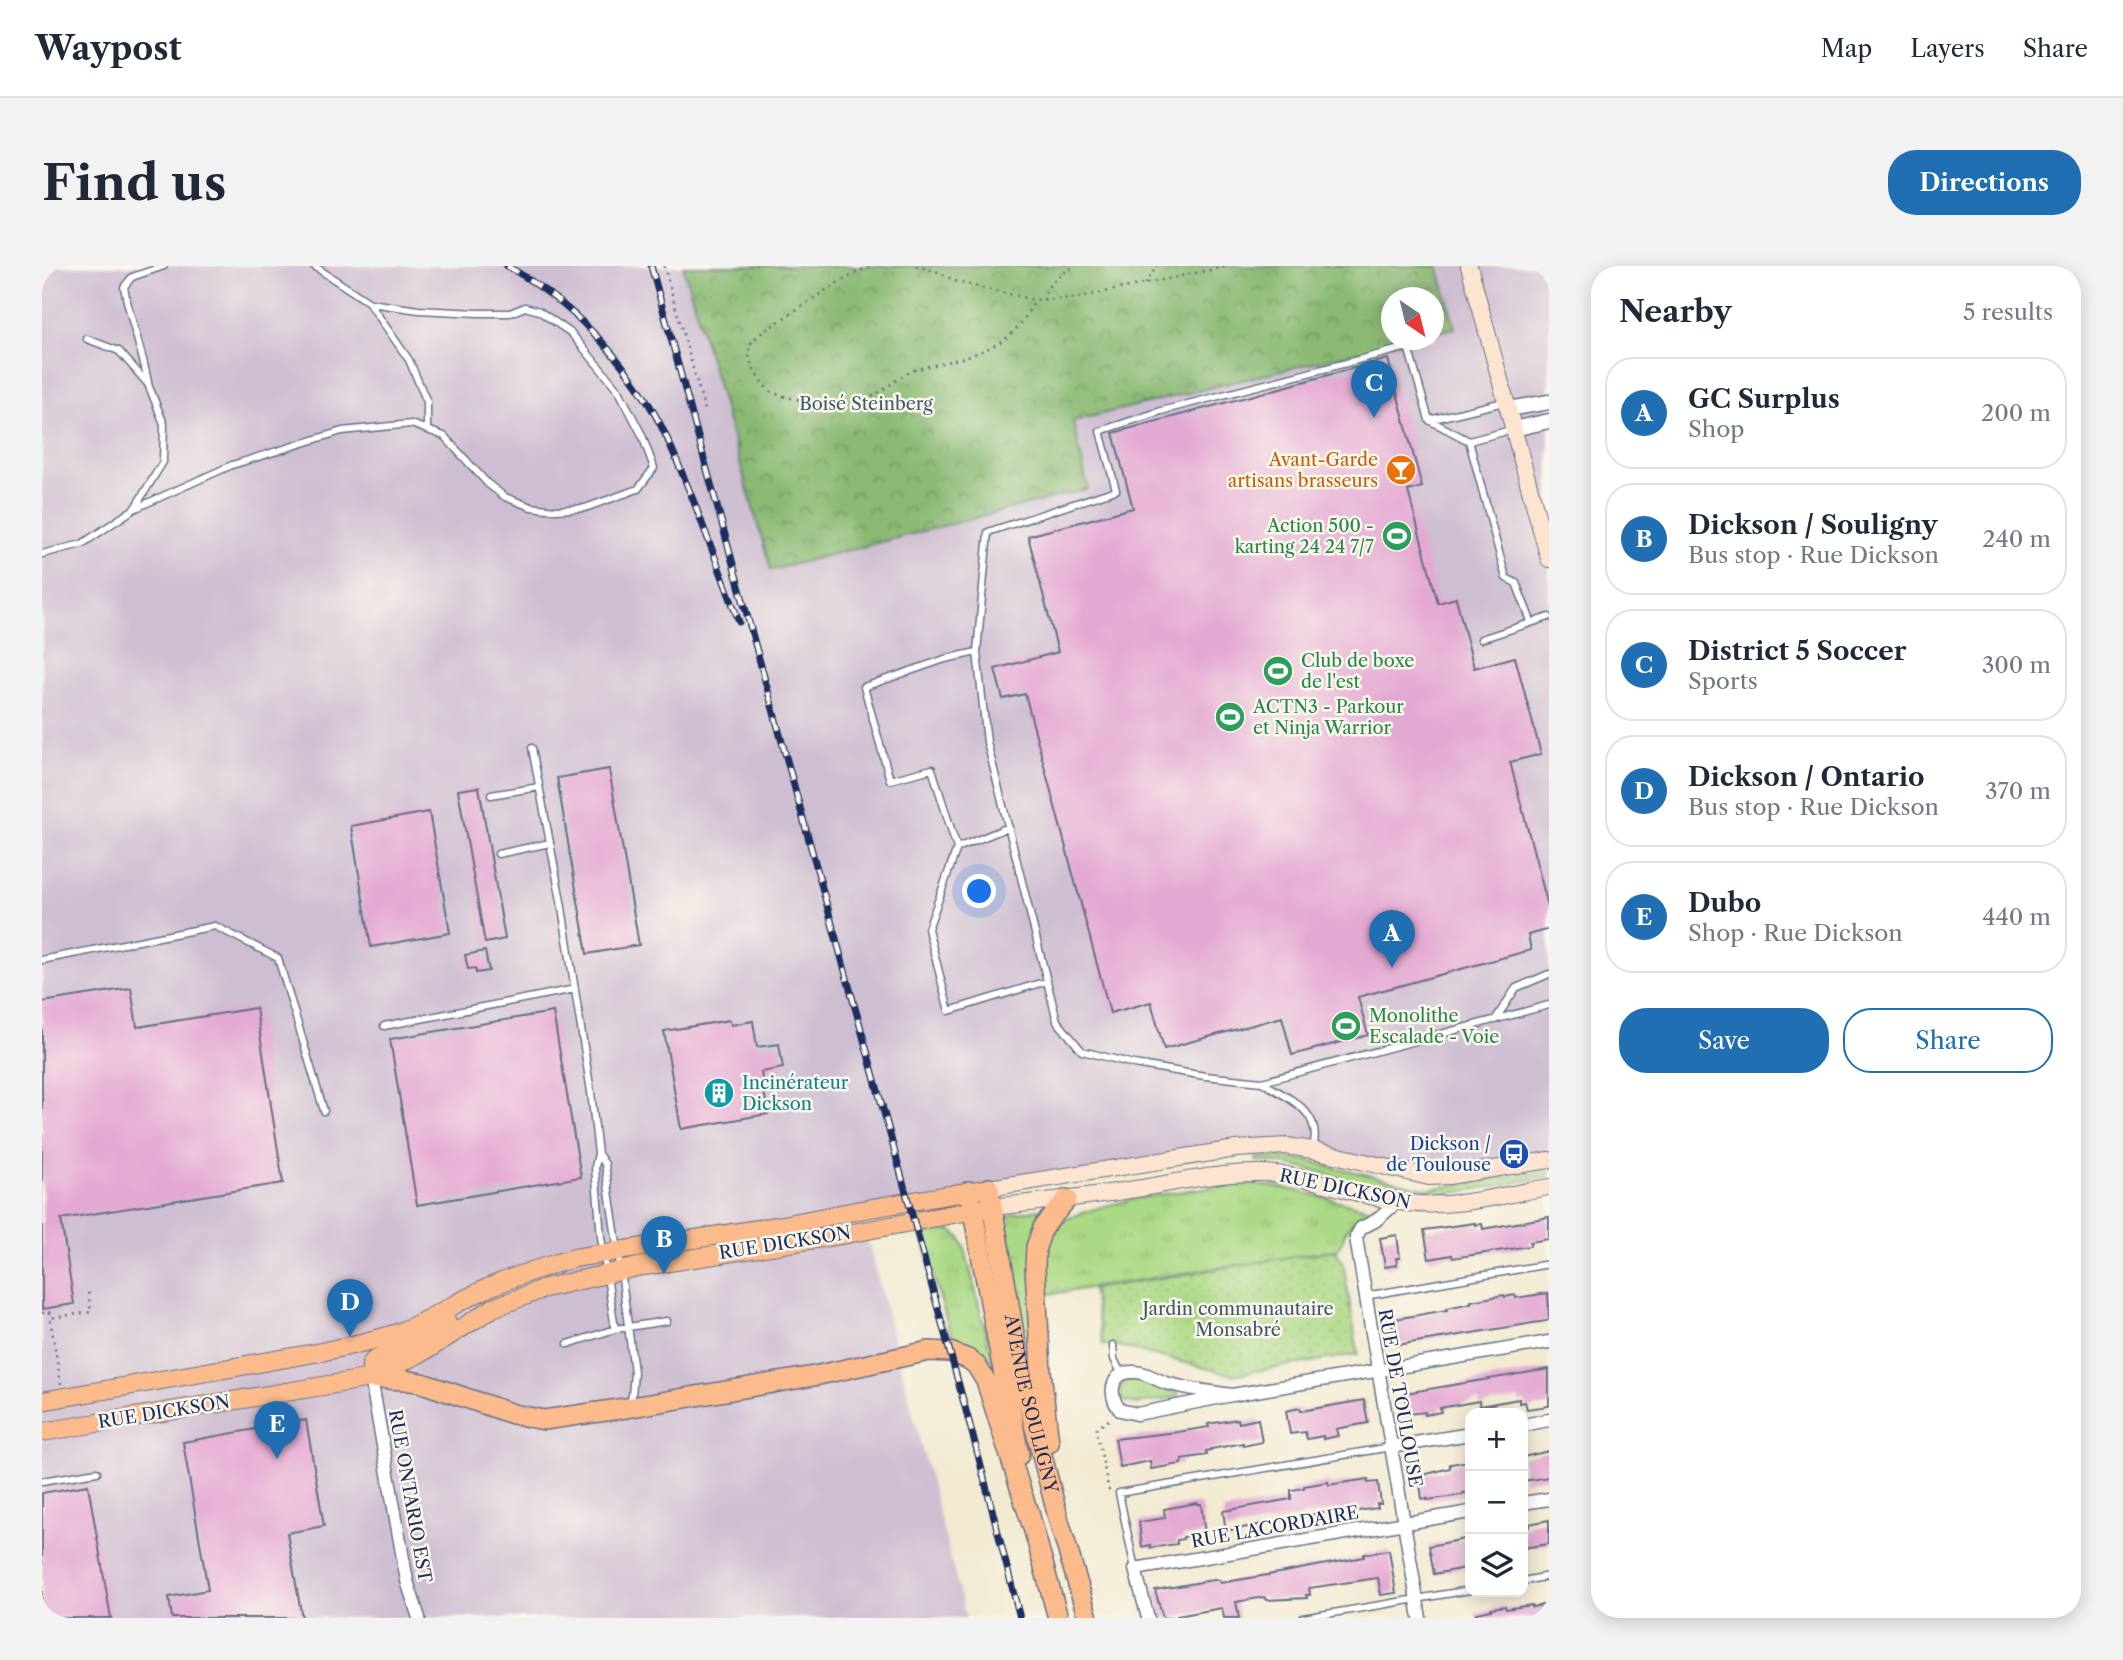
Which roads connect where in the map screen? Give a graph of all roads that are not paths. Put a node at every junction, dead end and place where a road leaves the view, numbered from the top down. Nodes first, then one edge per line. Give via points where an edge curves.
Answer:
1 (164, 266) edge
2 (314, 266) edge
3 (1469, 266) edge
4 (370, 303) junction
5 (87, 339) dead end
6 (148, 384) junction
7 (1549, 402) edge
8 (1507, 405) junction
9 (1429, 420) junction
10 (1549, 421) edge
11 (1513, 429) junction
12 (427, 430) junction
13 (1469, 441) junction
14 (134, 509) junction
15 (42, 554) edge
16 (1549, 559) edge
17 (1549, 617) edge
18 (1531, 621) junction
19 (1481, 639) dead end
20 (977, 652) junction
21 (533, 748) dead end
22 (539, 787) junction
23 (491, 795) dead end
24 (1009, 827) junction
25 (550, 843) junction
26 (957, 848) junction
27 (498, 854) dead end
28 (42, 960) edge
29 (1549, 974) edge
30 (1046, 981) junction
31 (575, 989) junction
32 (1549, 1004) edge
33 (1494, 1020) junction
34 (384, 1026) dead end
35 (1262, 1082) junction
36 (324, 1111) dead end
37 (1313, 1150) junction
38 (598, 1154) junction
39 (1549, 1160) edge
40 (1549, 1187) edge
41 (969, 1191) joint
42 (1067, 1199) junction
43 (985, 1202) junction
44 (1397, 1202) junction
45 (611, 1253) junction
46 (1549, 1264) edge
47 (614, 1273) junction
48 (511, 1279) junction
49 (1365, 1296) junction
50 (667, 1321) dead end
51 (629, 1326) junction
52 (615, 1329) junction
53 (1549, 1342) edge
54 (568, 1344) dead end
55 (1113, 1345) dead end
56 (1378, 1371) junction
57 (1122, 1375) junction
58 (371, 1378) junction
59 (1232, 1395) junction
60 (42, 1401) edge
61 (626, 1408) junction
62 (1549, 1420) edge
63 (1528, 1424) edge
64 (42, 1432) edge
65 (1465, 1435) edge
66 (1391, 1447) junction
67 (97, 1472) dead end
68 (42, 1481) edge
69 (1549, 1499) edge
70 (1528, 1502) edge
71 (1465, 1513) edge
72 (1059, 1521) junction
73 (1031, 1522) junction
74 (1403, 1523) junction
75 (1135, 1569) junction
76 (1549, 1576) edge
77 (1528, 1580) edge
78 (1465, 1591) edge
79 (1417, 1599) junction
80 (419, 1618) edge
81 (1058, 1618) edge
82 (1088, 1618) edge
83 (1148, 1618) edge
84 (1303, 1618) edge
85 (1420, 1618) edge

1 - 6 lane via 132,277 124,287
2 - 4 lane
3 - 8 main road
4 - 12 lane via 409,360 427,402
4 - 12 lane via 478,313 510,313 525,307 539,311 570,333 619,391 654,468 638,489 585,508 531,507 505,497 444,436
5 - 6 lane via 119,351
6 - 14 lane via 163,424 163,462
7 - 8 street
8 - 9 lane
8 - 11 main road
9 - 13 lane
9 - 20 lane via 1408,347 1100,431 1116,490 988,532
10 - 11 street
11 - 13 lane
11 - 16 main road
12 - 14 lane via 411,424 342,431 232,465
13 - 18 lane via 1506,578 1516,583
14 - 15 lane via 82,544
17 - 18 lane
18 - 19 lane
20 - 24 lane via 987,742
20 - 26 lane via 864,687 890,780 932,769
21 - 22 lane
22 - 23 lane
22 - 25 lane
24 - 26 lane
24 - 30 lane
25 - 27 lane
25 - 31 lane
26 - 30 lane via 928,929 949,1011
28 - 36 lane via 215,926 278,958
29 - 33 lane via 1516,988
30 - 35 lane via 1057,1021 1082,1051 1134,1065
31 - 34 lane
31 - 38 lane
32 - 33 lane
33 - 35 lane
35 - 37 lane via 1309,1114 1316,1138
37 - 39 main road, RUE DICKSON via 1429,1177
37 - 43 main road, RUE DICKSON via 1236,1149
38 - 45 lane via 595,1167
38 - 45 lane via 605,1164
40 - 44 main road, RUE DICKSON via 1446,1204
41 - 43 highway, AVENUE SOULIGNY
41 - 45 main road, RUE DICKSON
42 - 43 main road, RUE DICKSON
42 - 44 main road, RUE DICKSON via 1256,1173 1289,1176
42 - 72 highway via 1040,1232 1035,1268 1041,1371
43 - 47 main road, RUE DICKSON
43 - 72 highway, AVENUE SOULIGNY via 1021,1374
43 - 73 highway, AVENUE SOULIGNY
44 - 49 street, RUE DE TOULOUSE via 1358,1231
45 - 47 lane
45 - 47 lane
45 - 48 main road, RUE DICKSON via 574,1258
46 - 49 lane
47 - 51 lane
47 - 52 lane
47 - 58 main road, RUE DICKSON via 508,1301
48 - 58 main road via 424,1336 375,1359
48 - 60 main road, RUE DICKSON via 424,1322 365,1342
49 - 56 street, RUE DE TOULOUSE
50 - 51 lane
51 - 52 lane
51 - 61 lane via 634,1383
52 - 54 lane
53 - 56 street
55 - 57 lane
56 - 59 street
56 - 66 street, RUE DE TOULOUSE
57 - 59 street via 1140,1372 1179,1386
57 - 59 street via 1113,1383 1112,1398 1121,1410 1137,1414
58 - 61 highway via 422,1383 536,1419
58 - 64 main road, RUE DICKSON
58 - 80 street, RUE ONTARIO EST via 407,1581
61 - 73 highway via 929,1351 950,1352 968,1359 986,1381
62 - 63 street
65 - 66 street
66 - 74 street, RUE DE TOULOUSE
66 - 75 lane via 1119,1493
67 - 68 lane
69 - 70 street
71 - 74 street, RUE LACORDAIRE
72 - 82 highway, AVENUE SOULIGNY
73 - 81 highway, AVENUE SOULIGNY
74 - 75 street, RUE LACORDAIRE
74 - 79 street, RUE DE TOULOUSE
75 - 83 street
76 - 77 lane
78 - 79 lane
79 - 84 lane
79 - 85 street, RUE DE TOULOUSE

